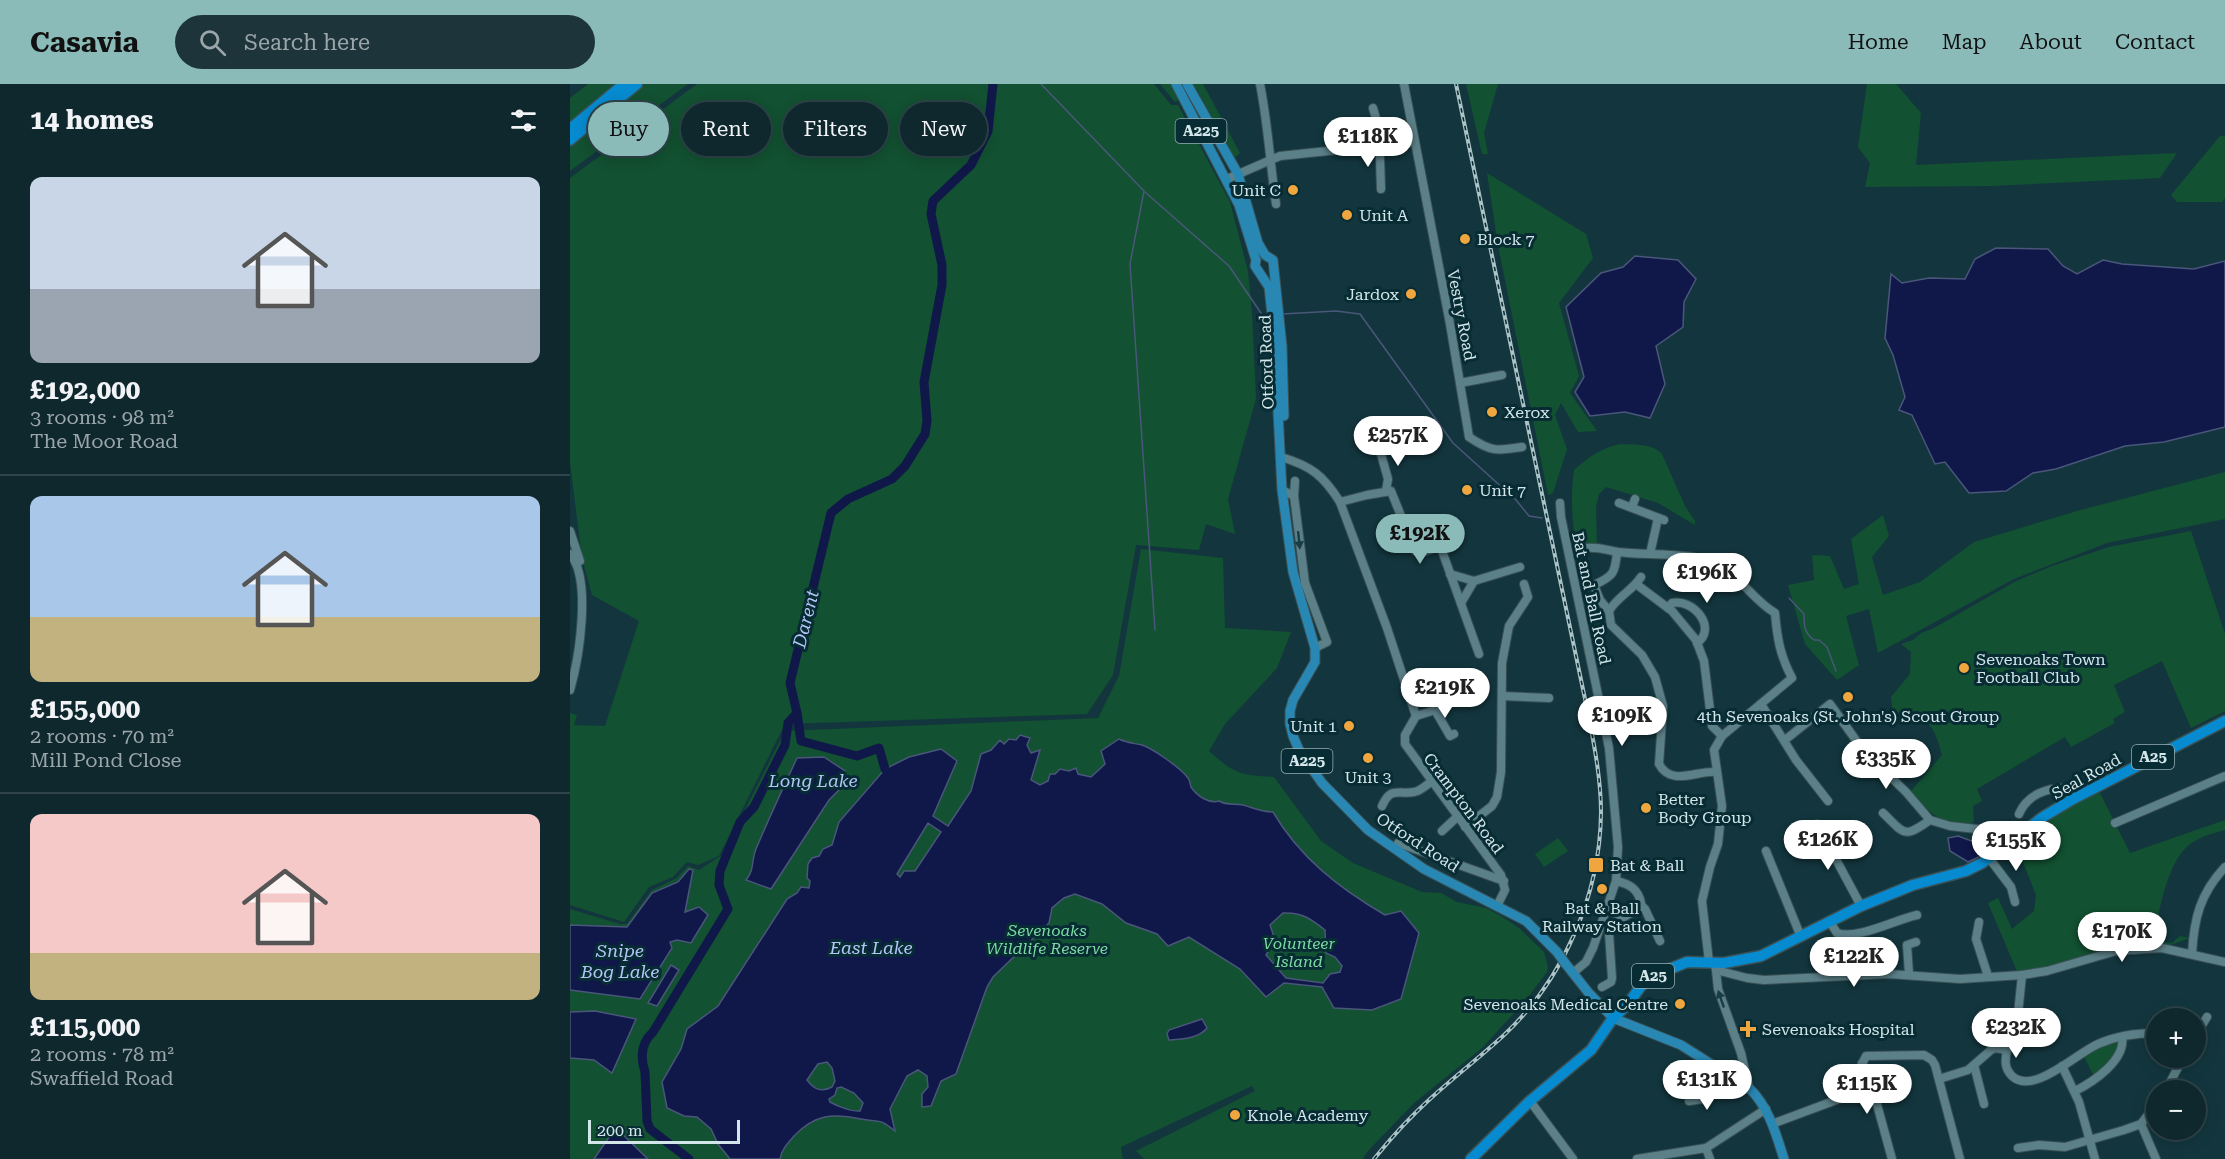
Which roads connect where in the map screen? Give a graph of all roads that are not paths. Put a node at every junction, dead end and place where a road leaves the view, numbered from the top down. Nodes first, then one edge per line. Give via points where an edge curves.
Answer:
1 (624, 84) edge
2 (637, 84) edge
3 (1176, 84) edge
4 (1187, 84) edge
5 (1260, 84) edge
6 (1404, 84) edge
7 (1373, 108) dead end
8 (570, 129) edge
9 (570, 140) edge
10 (1414, 142) junction
11 (1379, 146) junction
12 (1270, 162) junction
13 (1238, 174) junction
14 (1227, 179) junction
15 (1381, 189) dead end
16 (1276, 204) dead end
17 (1265, 255) junction
18 (1256, 260) junction
19 (1273, 266) junction
20 (1259, 272) junction
21 (1502, 375) dead end
22 (1460, 383) junction
23 (1522, 446) dead end
24 (1379, 447) dead end
25 (1281, 457) junction
26 (1295, 481) dead end
27 (1282, 490) junction
28 (1386, 491) junction
29 (1294, 496) junction
30 (1635, 499) dead end
31 (1340, 502) junction
32 (1560, 503) dead end
33 (1619, 503) dead end
34 (1632, 507) junction
35 (570, 531) edge
36 (1586, 548) dead end
37 (1617, 552) junction
38 (570, 554) edge
39 (1650, 554) junction
40 (578, 564) junction
41 (1520, 567) dead end
42 (1450, 574) junction
43 (1474, 582) junction
44 (1524, 584) dead end
45 (1461, 603) junction
46 (1668, 608) junction
47 (1610, 611) junction
48 (1697, 643) junction
49 (1315, 648) junction
50 (1479, 654) dead end
51 (570, 690) edge
52 (1469, 695) dead end
53 (1502, 696) junction
54 (1549, 698) dead end
55 (1761, 704) junction
56 (1435, 710) junction
57 (1416, 716) junction
58 (2225, 721) edge
59 (1454, 734) dead end
60 (1722, 736) junction
61 (1785, 740) junction
62 (1716, 772) junction
63 (2225, 776) edge
64 (1431, 782) junction
65 (2073, 799) junction
66 (1828, 801) dead end
67 (1382, 806) dead end
68 (1883, 813) dead end
69 (2019, 814) dead end
70 (1457, 817) junction
71 (1930, 820) junction
72 (2115, 823) dead end
73 (1817, 824) dead end
74 (1465, 827) junction
75 (1442, 831) dead end
76 (1398, 843) dead end
77 (2004, 846) junction
78 (1766, 851) dead end
79 (1989, 858) junction
80 (2225, 867) edge
81 (1504, 881) junction
82 (1616, 881) junction
83 (2015, 902) dead end
84 (1641, 905) junction
85 (1497, 906) junction
86 (1861, 906) junction
87 (1914, 914) dead end
88 (1830, 922) junction
89 (1980, 922) dead end
90 (1801, 937) junction
91 (1660, 941) dead end
92 (1917, 942) dead end
93 (2192, 954) junction
94 (2225, 963) edge
95 (1713, 965) junction
96 (1573, 973) junction
97 (1908, 974) junction
98 (2022, 975) junction
99 (1988, 976) junction
100 (1602, 987) dead end
101 (1613, 1018) junction
102 (2146, 1034) edge
103 (2122, 1037) junction
104 (2007, 1050) junction
105 (1862, 1063) junction
106 (1974, 1065) junction
107 (2062, 1066) junction
108 (1939, 1079) junction
109 (1749, 1088) junction
110 (2075, 1091) junction
111 (1714, 1092) dead end
112 (1985, 1100) dead end
113 (1530, 1101) junction
114 (1689, 1101) dead end
115 (1766, 1110) junction
116 (2146, 1117) edge
117 (1772, 1124) junction
118 (2140, 1124) junction
119 (2026, 1136) dead end
120 (2089, 1140) junction
121 (2028, 1146) junction
122 (1706, 1148) junction
123 (2018, 1148) dead end
124 (1471, 1159) edge
125 (1573, 1159) edge
126 (1637, 1159) edge
127 (1710, 1159) edge
128 (1784, 1159) edge
129 (1892, 1159) edge
130 (1960, 1159) edge
131 (2095, 1159) edge
132 (2156, 1159) edge

1 - 8 highway
2 - 9 highway
3 - 14 main road, Otford Road / A225
4 - 13 main road, Otford Road / A225
5 - 12 street
6 - 10 street, Vestry Road
7 - 11 street
10 - 11 street
10 - 22 street, Vestry Road
11 - 12 street via 1280,156
11 - 15 street
12 - 13 street
12 - 16 street
13 - 14 street
13 - 17 main road, Otford Road / A225
14 - 18 main road, Otford Road / A225
17 - 18 main road
17 - 19 main road, Otford Road / A225 via 1271,258
18 - 20 main road, Otford Road / A225
19 - 20 main road via 1268,272
19 - 25 main road, Otford Road / A225 via 1282,346
20 - 25 main road, Otford Road / A225 via 1269,287
21 - 22 street
22 - 23 street, Vestry Road via 1469,437 1497,451
24 - 28 street via 1388,479
25 - 27 main road, Otford Road / A225
25 - 31 street via 1305,464 1329,484
26 - 29 street, Otford Road
27 - 29 street
27 - 49 main road, Otford Road / A225 via 1293,572
28 - 31 street
28 - 42 street via 1392,493 1416,552 1440,547
29 -> 49 street, Otford Road via 1305,583 1327,642
30 - 34 street
31 - 57 street
32 - 82 street, Bat and Ball Road via 1609,748 1618,847
33 - 34 street
34 - 39 street via 1661,519
35 - 40 street
36 - 37 street via 1603,547
37 - 39 street
37 - 47 street via 1616,568 1610,577 1594,585
38 - 40 street
39 - 55 street via 1715,562 1775,613 1779,648 1792,678
40 - 51 street via 580,631
41 - 43 street
42 - 43 street
42 - 45 street
43 - 45 street
44 - 53 street via 1528,597 1509,626 1502,663
45 - 50 street
46 - 47 street via 1639,581
46 - 48 street
46 - 48 street via 1680,602 1699,614 1705,631
47 - 62 street via 1611,625 1642,656 1655,677 1663,706 1659,754 1662,770 1677,777
48 - 60 street via 1704,661 1712,726
49 - 85 main road, Otford Road / A225 via 1315,662 1293,700 1290,724 1299,750 1322,783 1387,844 1424,869
52 - 56 street
53 - 54 street
53 - 74 street via 1497,797 1492,806
55 - 60 street
55 - 61 street
56 - 57 street
56 - 59 street via 1450,736
57 - 64 street, Crampton Road via 1405,735 1405,744
58 - 65 highway, Seal Road / A25
60 - 62 street via 1714,750
61 - 66 street
61 - 71 street via 1830,704 1863,750
62 - 95 street via 1721,823 1702,901
63 - 72 street
64 - 67 street via 1415,792 1398,791 1384,796
64 - 70 street, Crampton Road
65 - 69 street via 2067,788 2047,790 2024,802
65 - 77 highway, Seal Road / A25
68 - 71 street via 1888,823 1909,833
70 - 74 street, Crampton Road
70 - 75 street
71 - 77 street via 1985,830
73 - 86 street
74 - 81 street, Crampton Road
76 - 81 street, Otford Road
77 - 79 highway, Seal Road / A25
78 - 90 street
79 - 83 street
79 - 86 highway, Seal Road / A25 via 1966,871 1913,885
80 - 93 street via 2201,900
81 - 85 street, Crampton Road via 1505,890
82 - 84 street via 1635,889
82 - 96 street, Bat and Ball Road via 1593,948 1586,962
84 - 91 street
84 - 100 street via 1610,925 1612,978
85 - 96 main road, Otford Road / A225, bridge via 1526,921
86 - 88 highway, Seal Road / A25
87 - 88 street via 1862,934 1837,933
88 - 90 highway, Seal Road / A25
89 - 99 street via 1976,939
90 - 95 highway, Seal Road / A25 via 1755,958
92 - 97 street via 1907,945
93 - 94 street
93 - 98 street via 2162,948 2122,951
95 - 97 street via 1764,980
95 - 101 highway, Seal Road / A25 via 1684,963 1655,975
109 -> 95 street
96 - 101 main road, Otford Road / A225
97 - 99 street via 1960,979
98 - 99 street
98 - 104 street via 2019,1014
101 - 109 main road, A225 via 1681,1045
101 - 113 highway, A25 via 1591,1050
102 - 103 street
103 - 107 street via 2097,1044
103 - 110 street via 2109,1067 2096,1080
104 - 106 street via 1995,1048
104 - 107 street via 2008,1071 2022,1082 2034,1081
105 - 108 street via 1872,1055 1924,1055 1932,1060
105 - 117 street via 1848,1093
105 - 129 street
106 - 108 street
106 - 112 street
107 - 110 street
108 - 130 street
109 - 115 main road, A225
110 - 120 street
111 - 114 street
113 - 124 highway, A25
113 - 125 street
115 - 117 main road, A225
115 - 122 street
116 - 118 street
117 - 128 main road, A225
118 - 120 street
118 - 132 street
119 - 121 street
120 - 121 street via 2065,1147
120 - 131 street
121 - 123 street
122 - 126 street
122 - 127 street

